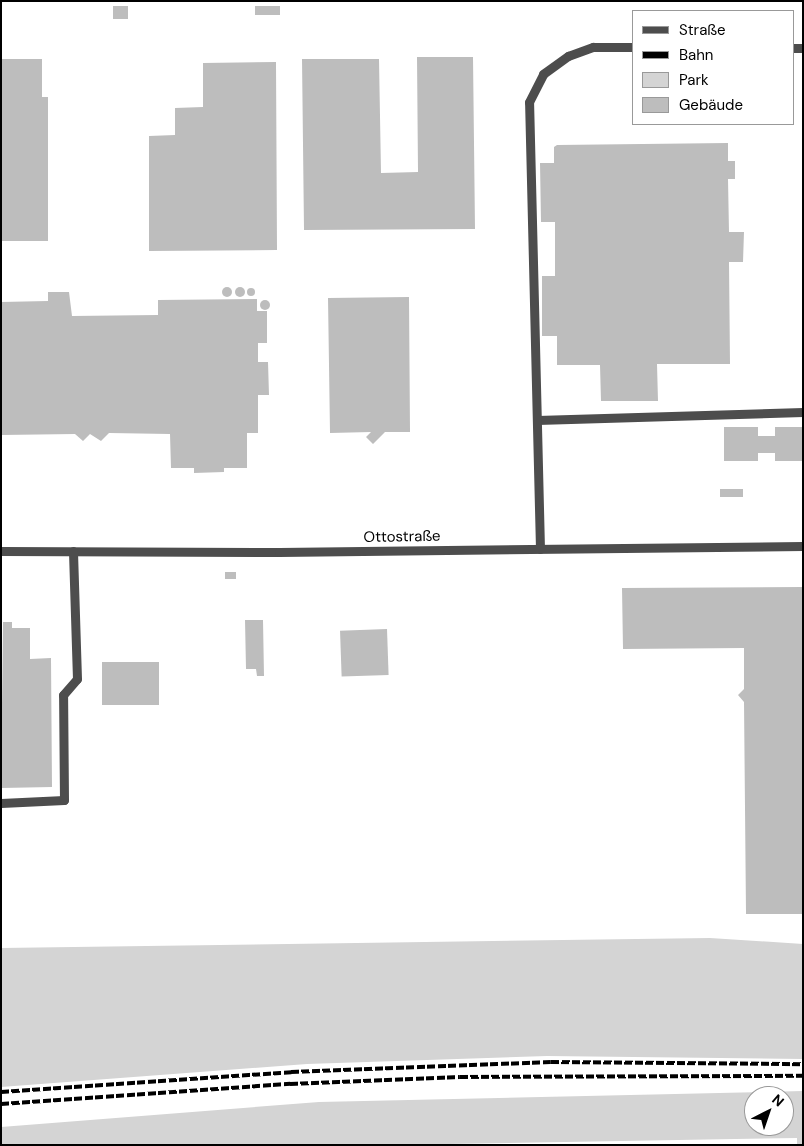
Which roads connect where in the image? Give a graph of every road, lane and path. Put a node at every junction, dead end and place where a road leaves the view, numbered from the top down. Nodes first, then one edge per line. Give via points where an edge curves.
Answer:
1 (632, 47) edge
2 (803, 412) edge
3 (537, 420) junction
4 (803, 546) edge
5 (540, 549) junction
6 (1, 551) edge
7 (73, 551) junction
8 (1, 803) edge

1 - 3 street via 593,47 568,56 543,74 530,102
2 - 3 street
3 - 5 street
4 - 5 street, Ottostraße
5 - 7 street, Ottostraße
6 - 7 street, Ottostraße
7 - 8 street via 77,679 63,695 64,800

